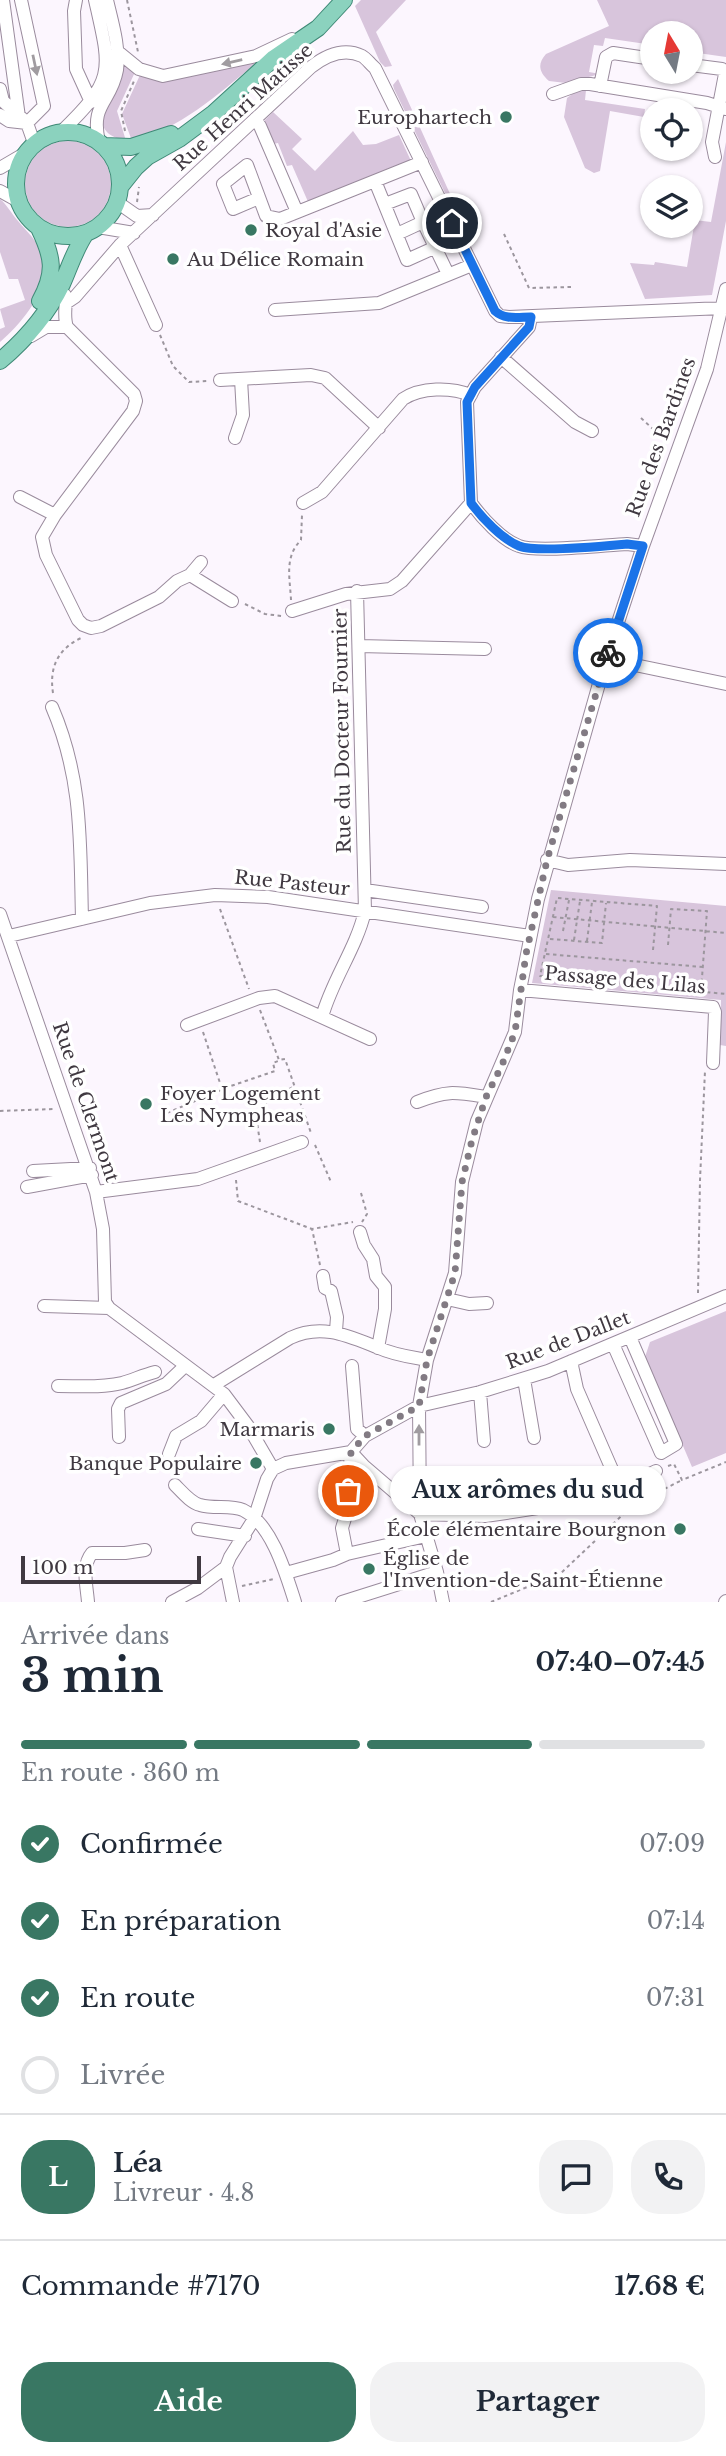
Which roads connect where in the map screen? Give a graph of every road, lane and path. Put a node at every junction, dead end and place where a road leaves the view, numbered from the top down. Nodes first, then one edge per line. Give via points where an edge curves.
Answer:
1 (2, 0) edge
2 (21, 0) edge
3 (76, 0) edge
4 (95, 0) edge
5 (107, 0) edge
6 (127, 0) edge
7 (344, 0) edge
8 (318, 27) junction
9 (117, 51) junction
10 (138, 51) dead end
11 (640, 57) edge
12 (704, 67) edge
13 (137, 74) dead end
14 (600, 86) junction
15 (0, 89) edge
16 (553, 94) dead end
17 (91, 102) junction
18 (723, 108) edge
19 (0, 115) edge
20 (255, 119) junction
21 (23, 120) junction
22 (200, 123) junction
23 (125, 130) dead end
24 (61, 132) junction
25 (102, 144) junction
26 (29, 149) junction
27 (715, 156) dead end
28 (422, 162) junction
29 (0, 167) edge
30 (375, 181) junction
31 (139, 183) dead end
32 (0, 191) edge
33 (119, 195) junction
34 (260, 198) dead end
35 (18, 201) junction
36 (385, 204) junction
37 (133, 210) dead end
38 (297, 212) junction
39 (153, 215) junction
40 (423, 222) junction
41 (39, 228) junction
42 (92, 230) junction
43 (134, 233) junction
44 (397, 234) junction
45 (504, 234) dead end
46 (120, 245) junction
47 (436, 247) junction
48 (472, 265) junction
49 (448, 274) junction
50 (62, 284) junction
51 (572, 287) dead end
52 (726, 289) edge
53 (66, 303) junction
54 (723, 307) junction
55 (275, 310) dead end
56 (531, 317) junction
57 (156, 325) joint
58 (67, 327) junction
59 (24, 340) junction
60 (1, 355) edge
61 (501, 357) junction
62 (241, 379) junction
63 (220, 380) joint
64 (471, 395) junction
65 (641, 418) dead end
66 (379, 428) junction
67 (592, 431) dead end
68 (235, 438) dead end
69 (678, 447) junction
70 (20, 497) dead end
71 (303, 503) joint
72 (471, 503) junction
73 (55, 515) junction
74 (643, 546) junction
75 (201, 562) dead end
76 (190, 575) junction
77 (357, 592) junction
78 (232, 601) joint
79 (292, 611) junction
80 (80, 638) dead end
81 (359, 646) junction
82 (485, 649) dead end
83 (606, 659) junction
84 (726, 684) edge
85 (52, 707) joint
86 (547, 860) junction
87 (726, 864) edge
88 (365, 890) junction
89 (215, 895) junction
90 (569, 899) junction
91 (580, 900) junction
92 (592, 901) junction
93 (606, 902) junction
94 (482, 907) dead end
95 (365, 911) junction
96 (0, 914) edge
97 (553, 917) junction
98 (566, 918) junction
99 (82, 919) junction
100 (578, 919) junction
101 (590, 920) junction
102 (604, 922) junction
103 (655, 926) junction
104 (669, 928) junction
105 (563, 931) dead end
106 (706, 931) junction
107 (726, 933) edge
108 (9, 936) junction
109 (530, 936) junction
110 (549, 939) junction
111 (574, 941) junction
112 (587, 942) junction
113 (668, 945) dead end
114 (653, 950) dead end
115 (545, 954) junction
116 (703, 967) junction
117 (520, 990) junction
118 (701, 991) junction
119 (726, 994) edge
120 (254, 999) junction
121 (322, 1017) junction
122 (193, 1023) joint
123 (370, 1039) dead end
124 (279, 1060) junction
125 (713, 1063) joint
126 (294, 1086) junction
127 (222, 1089) junction
128 (486, 1097) junction
129 (417, 1102) dead end
130 (68, 1108) junction
131 (0, 1111) edge
132 (167, 1113) dead end
133 (302, 1142) dead end
134 (264, 1156) junction
135 (231, 1168) junction
136 (33, 1171) dead end
137 (91, 1171) junction
138 (331, 1182) dead end
139 (27, 1187) dead end
140 (96, 1192) junction
141 (361, 1193) dead end
142 (362, 1226) junction
143 (312, 1229) junction
144 (323, 1276) joint
145 (726, 1296) edge
146 (447, 1299) junction
147 (487, 1303) dead end
148 (44, 1306) dead end
149 (109, 1308) junction
150 (700, 1308) junction
151 (336, 1331) junction
152 (630, 1337) junction
153 (612, 1344) junction
154 (378, 1348) junction
155 (427, 1360) junction
156 (571, 1361) junction
157 (185, 1366) junction
158 (352, 1366) dead end
159 (524, 1379) junction
160 (58, 1386) dead end
161 (219, 1390) junction
162 (480, 1392) junction
163 (419, 1406) junction
164 (365, 1436) junction
165 (119, 1437) dead end
166 (534, 1438) dead end
167 (484, 1441) dead end
168 (351, 1452) junction
169 (169, 1454) dead end
170 (726, 1462) edge
171 (273, 1469) junction
172 (656, 1471) joint
173 (682, 1480) junction
174 (618, 1484) junction
175 (175, 1485) dead end
176 (419, 1514) junction
177 (254, 1519) junction
178 (198, 1529) dead end
179 (245, 1536) junction
180 (426, 1536) junction
181 (145, 1550) dead end
182 (346, 1554) junction
183 (226, 1567) junction
184 (437, 1572) junction
185 (287, 1575) junction
186 (230, 1588) junction
187 (88, 1602) edge
188 (172, 1602) edge
189 (233, 1602) edge
190 (295, 1602) edge
191 (342, 1602) edge
192 (443, 1602) edge
193 (491, 1602) edge

1 - 21 street
2 -> 21 street via 44,106
3 - 17 street via 76,68
4 - 17 street via 107,60 102,85
5 - 9 street
6 - 10 path
7 - 8 main road
8 -> 9 street via 256,56 173,75 146,73
8 - 22 main road via 274,58
9 - 25 street via 117,71 95,119
11 - 14 street via 608,55
12 - 18 street via 724,71
13 - 23 path via 121,111
14 - 16 street via 581,84
14 - 18 street
15 - 21 street via 3,101
17 - 24 street
18 - 27 street via 712,142
19 - 21 street via 9,121
20 - 28 street, Rue Henri Matisse via 326,56 340,52 361,55 375,68
20 - 38 street
20 - 39 street, Rue Henri Matisse
21 - 26 street
22 - 25 main road via 131,148
22 - 33 main road via 147,157
24 - 25 main road via 87,135
24 - 26 main road
25 - 33 main road via 117,165
26 - 29 street
26 - 35 main road via 17,169
28 - 30 street
28 - 48 street, Rue Henri Matisse
30 - 36 street
30 - 38 street
31 - 37 path
32 - 35 street
33 - 39 street via 137,216
33 - 42 main road via 109,216
34 - 38 street via 266,216 280,219
35 - 41 main road
36 - 40 street via 411,194
36 - 44 street
39 - 43 street, Rue Henri Matisse
40 - 44 street
40 - 47 street
41 - 42 main road via 62,236
41 - 60 main road via 51,257 49,286 27,324
42 - 43 street
42 - 50 main road via 74,253
43 - 46 street, Rue Henri Matisse
44 - 47 street via 407,260
45 - 51 path via 529,288
46 - 53 street, Rue Henri Matisse
46 - 57 street
47 - 49 street
48 - 49 street
48 - 56 street, Rue Henri Matisse via 500,316
49 - 55 street via 379,303
50 - 53 street
50 - 59 main road
52 - 54 street, Rue des Bardines
53 - 58 street
54 - 56 street, Rue Henri Matisse
54 - 69 street, Rue des Bardines via 707,369
56 - 61 street via 529,327
57 - 63 path via 173,366 189,382
58 - 59 street via 46,327
58 - 73 street via 136,401
59 - 60 main road
61 - 64 street
61 - 67 street via 575,422
62 - 63 street
62 - 66 street via 325,378
62 - 68 street via 243,415
64 - 66 street via 459,390 412,393
64 - 72 street via 467,437
65 - 69 path
66 - 71 street via 322,492
69 - 74 street, Rue des Bardines
70 - 73 street
71 - 79 path via 301,540 289,558
72 - 74 street via 509,541 527,548
72 - 77 street via 402,580 390,589
73 - 76 street via 42,537 43,545 83,625 101,626 159,597
74 - 83 street, Rue des Bardines
75 - 76 street
76 - 78 street
77 - 79 street
77 - 81 street, Rue du Docteur Fournier
78 - 79 path via 265,614 291,617
80 - 85 path via 57,658 52,671
81 - 82 street
81 - 88 street, Rue du Docteur Fournier
83 - 84 street
83 - 86 street, Rue des Bardines
85 - 99 street via 73,766
86 - 87 street via 568,865 630,860
86 - 109 street, Rue des Bardines
88 - 94 street
88 - 95 street, Rue du Docteur Fournier
89 - 95 street, Rue Pasteur via 268,897
89 - 99 street, Rue Pasteur via 150,903
89 - 120 path
90 - 91 path
90 - 97 path via 557,898
90 - 98 path
91 - 92 path
91 - 100 path
92 - 93 path
92 - 101 path
93 - 102 path
93 - 103 path via 657,906
95 - 109 street, Rue Pasteur
95 - 121 street, Rue du Docteur Fournier
96 - 108 street, Rue de Clermont
97 - 98 path
97 - 110 path
98 - 100 path
98 - 105 path
99 - 108 street, Rue Pasteur
100 - 101 path
100 - 111 path
101 - 102 path
101 - 112 path
102 - 103 path
102 - 112 path via 602,943
103 - 104 path
103 - 114 path
104 - 106 path
104 - 106 path via 671,909 708,911
104 - 113 path
106 - 107 path
106 - 116 path
108 - 130 street, Rue de Clermont
109 - 117 street, Rue des Bardines
110 - 111 path
110 - 115 path
111 - 112 path
115 - 116 path
115 - 118 path via 540,976
116 - 118 path
117 - 125 street, Passage des Lilas via 713,1007
117 - 128 street, Rue des Bardines via 515,1032
118 - 119 path
120 - 121 street via 275,996
120 - 122 street
120 - 124 path
121 - 123 street
122 - 127 path
124 - 126 path via 285,1059
124 - 127 path via 273,1063 275,1071
125 - 150 path via 706,1066 703,1101
126 - 134 path via 269,1099 256,1116
126 - 138 path
127 - 132 path
128 - 129 street via 452,1091
128 - 146 street, Rue des Bardines via 462,1182 455,1273
130 - 131 path
130 - 137 street, Rue de Clermont
133 - 134 street
134 - 135 street
135 - 140 street via 198,1179
135 - 143 path via 238,1201
136 - 137 street
137 - 139 street
137 - 140 street, Rue de Clermont
140 - 149 street, Rue de Clermont via 103,1229 104,1295
141 - 142 path via 367,1213
142 - 143 path
142 - 154 street via 364,1245 385,1287
143 - 144 path
144 - 151 street via 325,1288 331,1291
145 - 150 street, Rue de Dallet
146 - 147 street
146 - 155 street, Rue des Bardines
148 - 149 street
149 - 157 street
150 - 152 street, Rue de Dallet
151 - 154 street
151 - 161 street via 302,1332
152 - 153 street, Rue de Dallet
152 - 153 street via 676,1444 661,1453
153 - 156 street, Rue de Dallet
154 - 155 street
155 - 163 street, Rue des Bardines
156 - 159 street, Rue de Dallet
156 - 174 street via 577,1388
157 - 160 street via 123,1383
157 - 161 street
157 - 165 street via 166,1384 121,1403
158 - 164 street via 357,1429
159 - 162 street, Rue de Dallet
159 - 166 street
161 - 169 street via 201,1421 176,1436
161 - 171 street via 248,1426
162 - 163 street, Rue de Dallet
162 - 167 street
163 - 164 street, Rue de Dallet
176 -> 163 street, Rue des Bardines
164 - 168 street, Rue de Dallet
168 - 171 street
168 - 176 street
168 - 182 street via 342,1528
170 - 173 path
171 - 177 street
172 - 173 path via 674,1464
172 - 174 street via 620,1488
173 - 193 path via 633,1505 561,1573
174 - 176 street via 544,1507 506,1513
175 - 177 street via 197,1505 241,1509
176 - 180 street
177 - 179 street
177 - 185 street via 274,1545
178 - 179 street
179 - 183 street
180 - 182 street
180 - 184 street
181 - 187 street via 92,1553 85,1585
182 - 185 street
183 - 186 street
183 - 188 street
184 - 191 street
184 - 192 street
185 - 186 path
185 - 190 street
186 - 189 street

